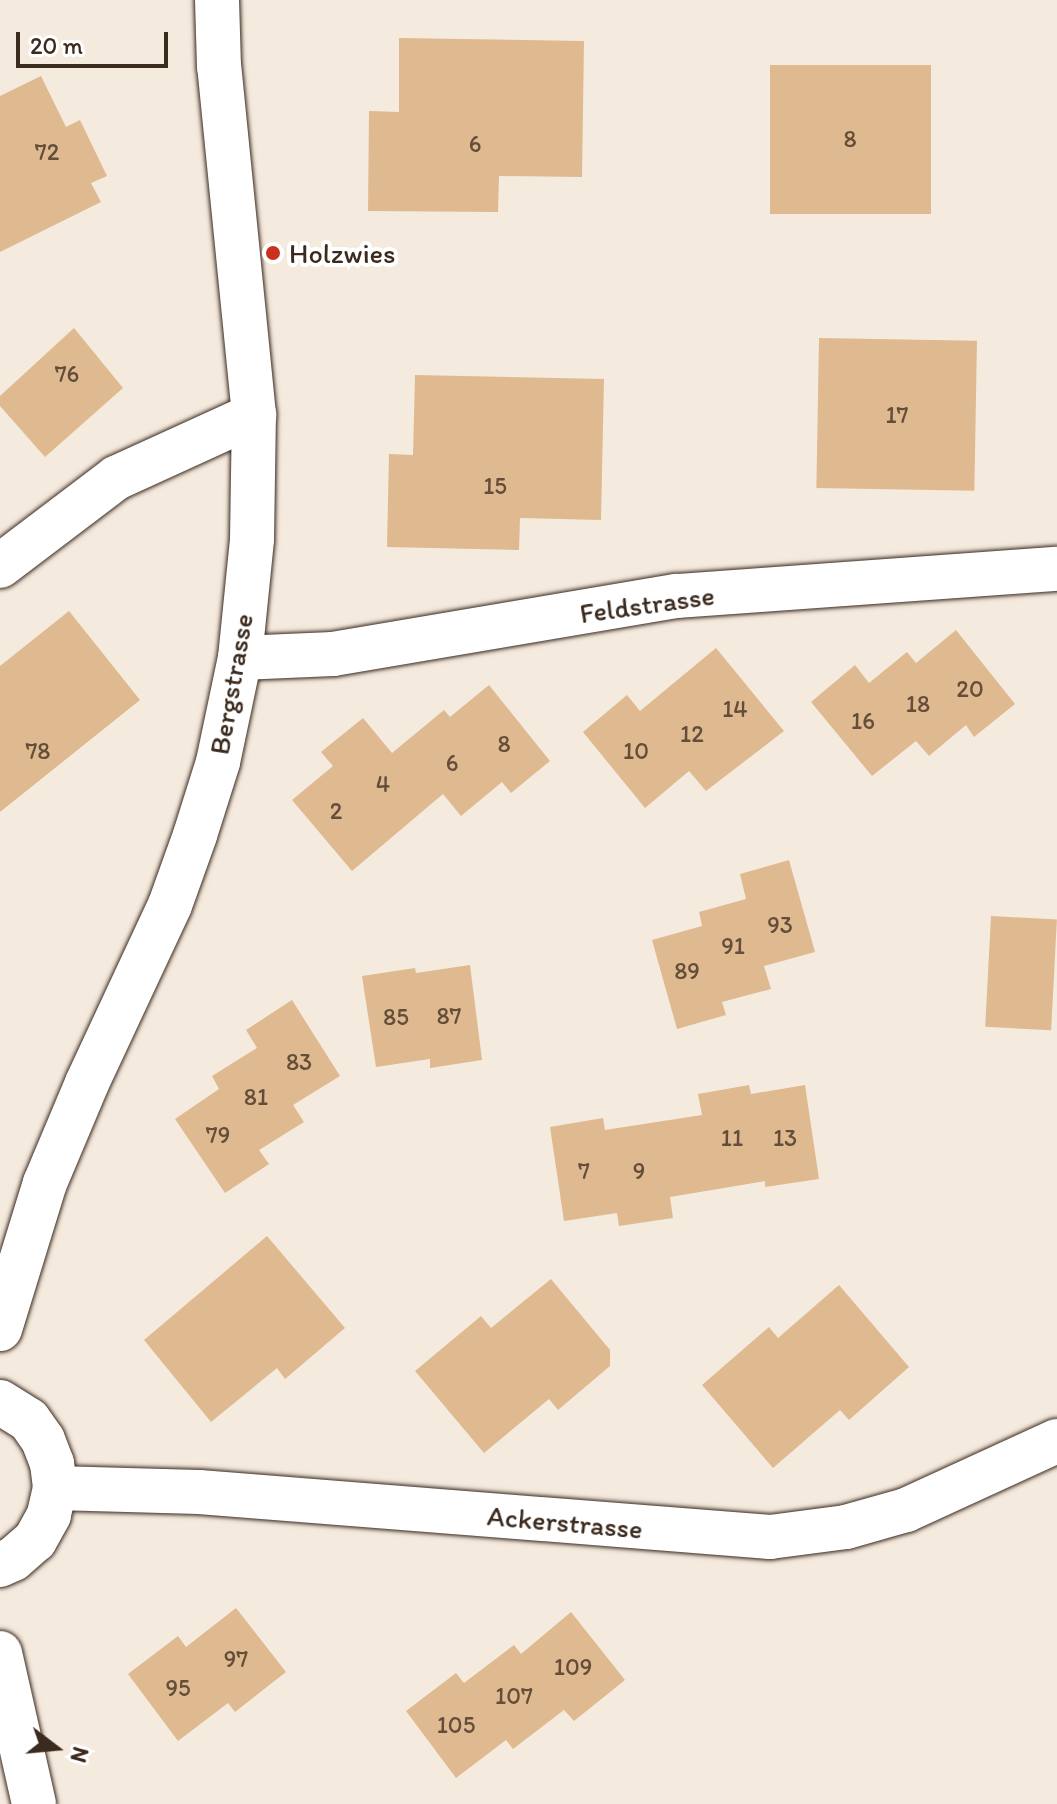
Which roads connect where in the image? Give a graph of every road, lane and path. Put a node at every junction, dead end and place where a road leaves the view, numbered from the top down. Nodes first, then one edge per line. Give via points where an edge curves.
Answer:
1 (217, 0) edge
2 (254, 415) junction
3 (0, 566) edge
4 (1057, 569) edge
5 (240, 658) junction
6 (0, 1329) edge
7 (0, 1402) edge
8 (1057, 1441) edge
9 (55, 1488) junction
10 (0, 1565) edge
11 (0, 1653) edge
12 (34, 1804) edge

1 - 2 street, Bergstrasse
2 - 3 street via 116,478
2 - 5 street, Bergstrasse via 252,539
4 - 5 street, Feldstrasse via 677,596 333,654
5 - 6 street, Bergstrasse via 218,762 170,905 45,1183
7 - 9 street via 29,1420 43,1440
8 - 9 street, Ackerstrasse via 906,1510 846,1527 770,1537 199,1492
9 - 10 street via 49,1515 35,1540
11 - 12 street

